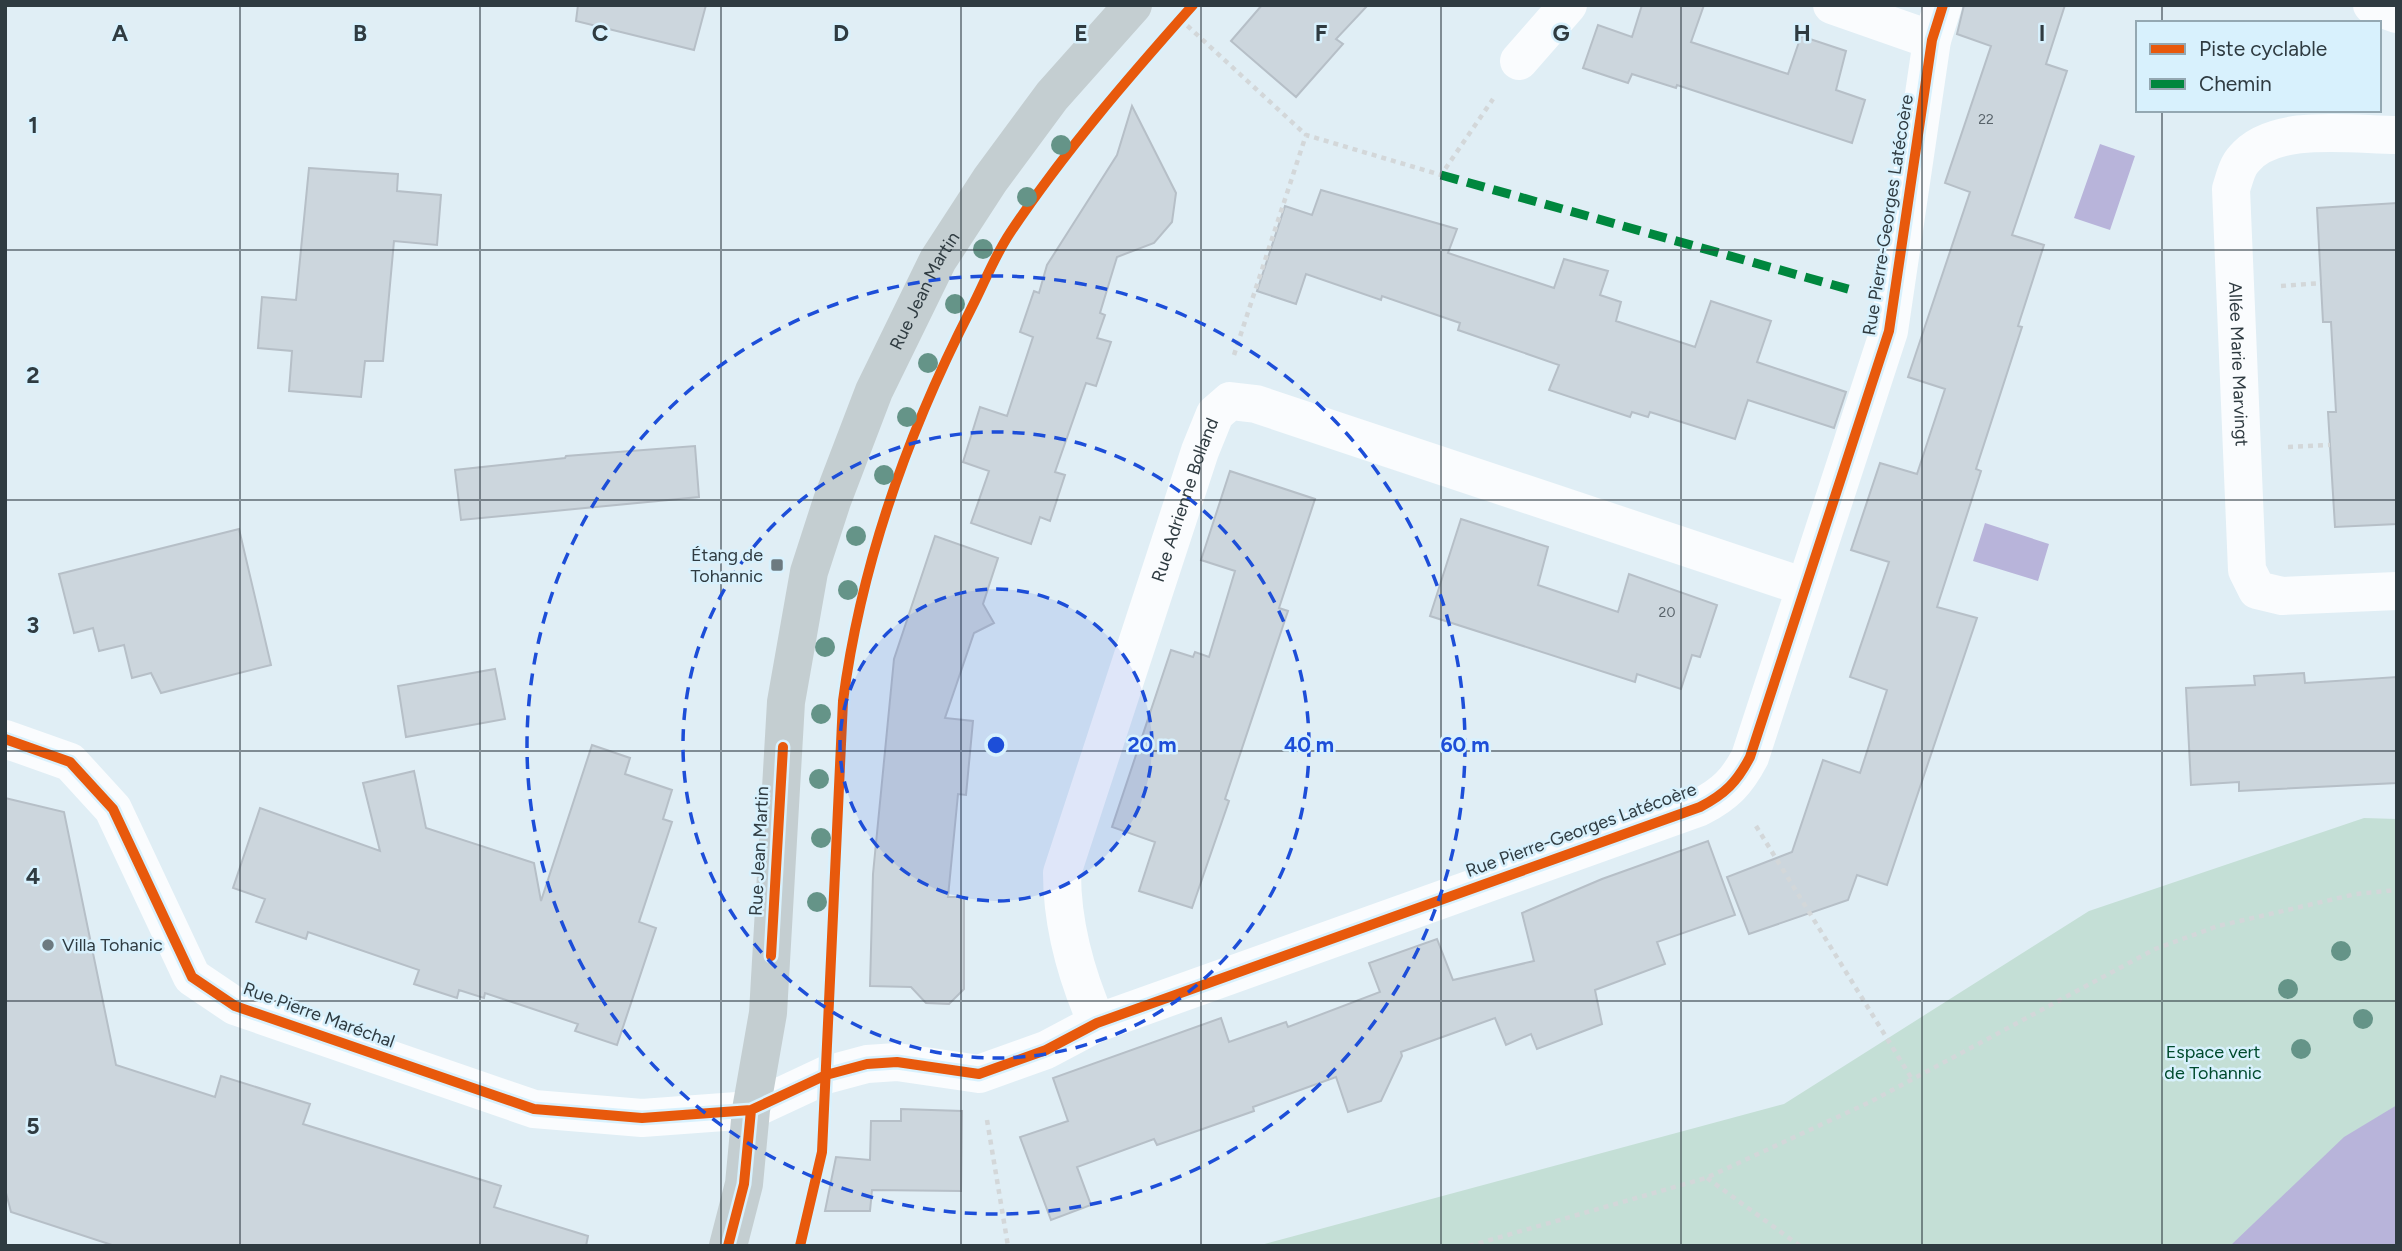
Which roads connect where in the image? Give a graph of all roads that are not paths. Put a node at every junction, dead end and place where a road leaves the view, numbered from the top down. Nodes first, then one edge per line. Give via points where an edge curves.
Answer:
1 (1133, 5) edge
2 (1567, 5) edge
3 (1832, 5) edge
4 (2372, 5) edge
5 (2397, 14) edge
6 (1938, 23) edge
7 (1519, 61) road end
8 (2397, 135) edge
9 (1805, 587) junction
10 (2397, 591) edge
11 (5, 739) edge
12 (1097, 1023) junction
13 (751, 1110) junction
14 (728, 1246) edge

1 - 13 main road, Rue Jean Martin via 1052,96 989,180 938,260 879,378 848,454 809,572 795,641 786,702 768,1013
2 - 7 street
3 - 6 street
4 - 5 street
6 - 9 street, Rue Pierre-Georges Latécoère via 1893,314
8 - 10 street, Allée Marie Marvingt via 2288,135 2263,142 2242,160 2231,189 2247,569 2257,590 2282,596
9 - 12 street, Rue Pierre-Georges Latécoère via 1750,757 1731,787 1700,807
9 - 12 street, Rue Adrienne Bolland via 1256,404 1230,401 1215,414 1200,451 1062,873 1075,965
11 - 13 street, Rue Pierre Maréchal via 69,762 113,809 192,977 235,1006 534,1109 642,1118
12 - 13 street, Rue Pierre-Georges Latécoère via 1046,1050 979,1074 897,1062 867,1064 826,1075
13 - 14 main road, Rue Jean Martin via 744,1184

